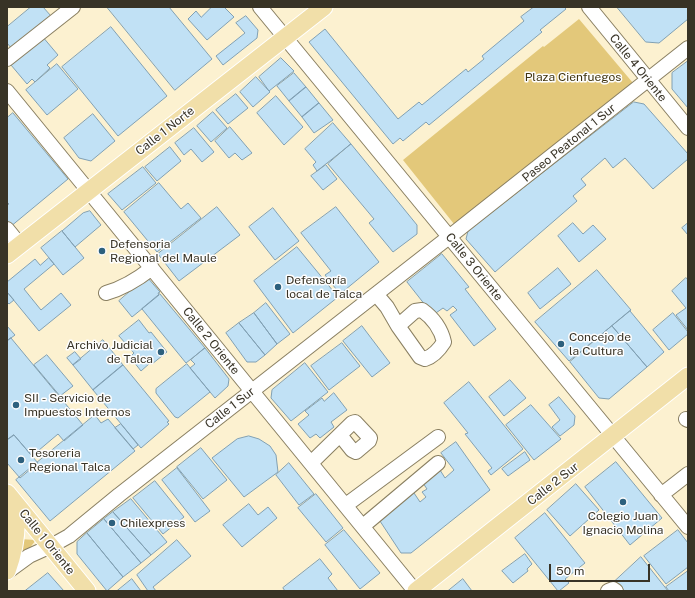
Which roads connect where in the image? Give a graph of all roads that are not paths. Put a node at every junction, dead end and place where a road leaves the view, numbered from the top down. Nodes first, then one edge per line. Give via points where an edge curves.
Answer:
1 (73, 7) edge
2 (260, 7) edge
3 (324, 7) edge
4 (589, 7) edge
5 (285, 38) junction
6 (688, 48) edge
7 (7, 59) edge
8 (648, 80) junction
9 (7, 91) edge
10 (688, 128) edge
11 (88, 190) junction
12 (7, 229) edge
13 (449, 238) junction
14 (20, 245) junction
15 (7, 255) edge
16 (152, 268) junction
17 (106, 293) dead end
18 (376, 294) junction
19 (398, 326) dead end
20 (688, 376) edge
21 (252, 391) junction
22 (340, 435) dead end
23 (612, 436) junction
24 (438, 437) dead end
25 (311, 463) junction
26 (438, 463) dead end
27 (688, 474) edge
28 (661, 495) junction
29 (11, 497) edge
30 (346, 505) junction
31 (363, 526) junction
32 (688, 527) edge
33 (51, 546) junction
34 (7, 572) edge
35 (87, 591) edge
36 (416, 591) edge
37 (608, 591) edge
38 (616, 591) edge

1 - 7 street
2 - 5 street, Calle 3 Oriente
3 - 5 main road, Calle 1 Norte
4 - 8 street, Calle 4 Oriente
5 - 11 main road, Calle 1 Norte
5 - 13 street, Calle 3 Oriente
6 - 8 street, Paseo Peatonal 1 Sur
8 - 10 street, Calle 4 Oriente
8 - 13 street, Paseo Peatonal 1 Sur
9 - 11 street, Calle 2 Oriente
11 - 14 main road, Calle 1 Norte
11 - 16 street, Calle 2 Oriente
12 - 14 street
13 - 18 street, Calle 1 Sur
13 - 23 street, Calle 3 Oriente
14 - 15 main road, Calle 1 Norte
16 - 17 street via 123,287
16 - 21 street, Calle 2 Oriente
18 - 19 street
18 - 21 street, Calle 1 Sur
20 - 23 main road, Calle 2 Sur
21 - 25 street, Calle 2 Oriente
21 - 33 street, Calle 1 Sur via 69,536
22 - 25 street
23 - 28 street, Calle 3 Oriente
23 - 36 main road, Calle 2 Sur
24 - 30 street
25 - 30 street, Calle 2 Oriente
26 - 31 street
27 - 28 street
28 - 32 street, Calle 3 Oriente
29 - 33 main road, Calle 1 Oriente
29 - 34 main road via 16,512 16,534
30 - 31 street, Calle 2 Oriente
31 - 36 street, Calle 2 Oriente
33 - 34 street, Calle 1 Sur via 29,556
33 - 35 main road, Calle 1 Oriente
37 - 38 street

